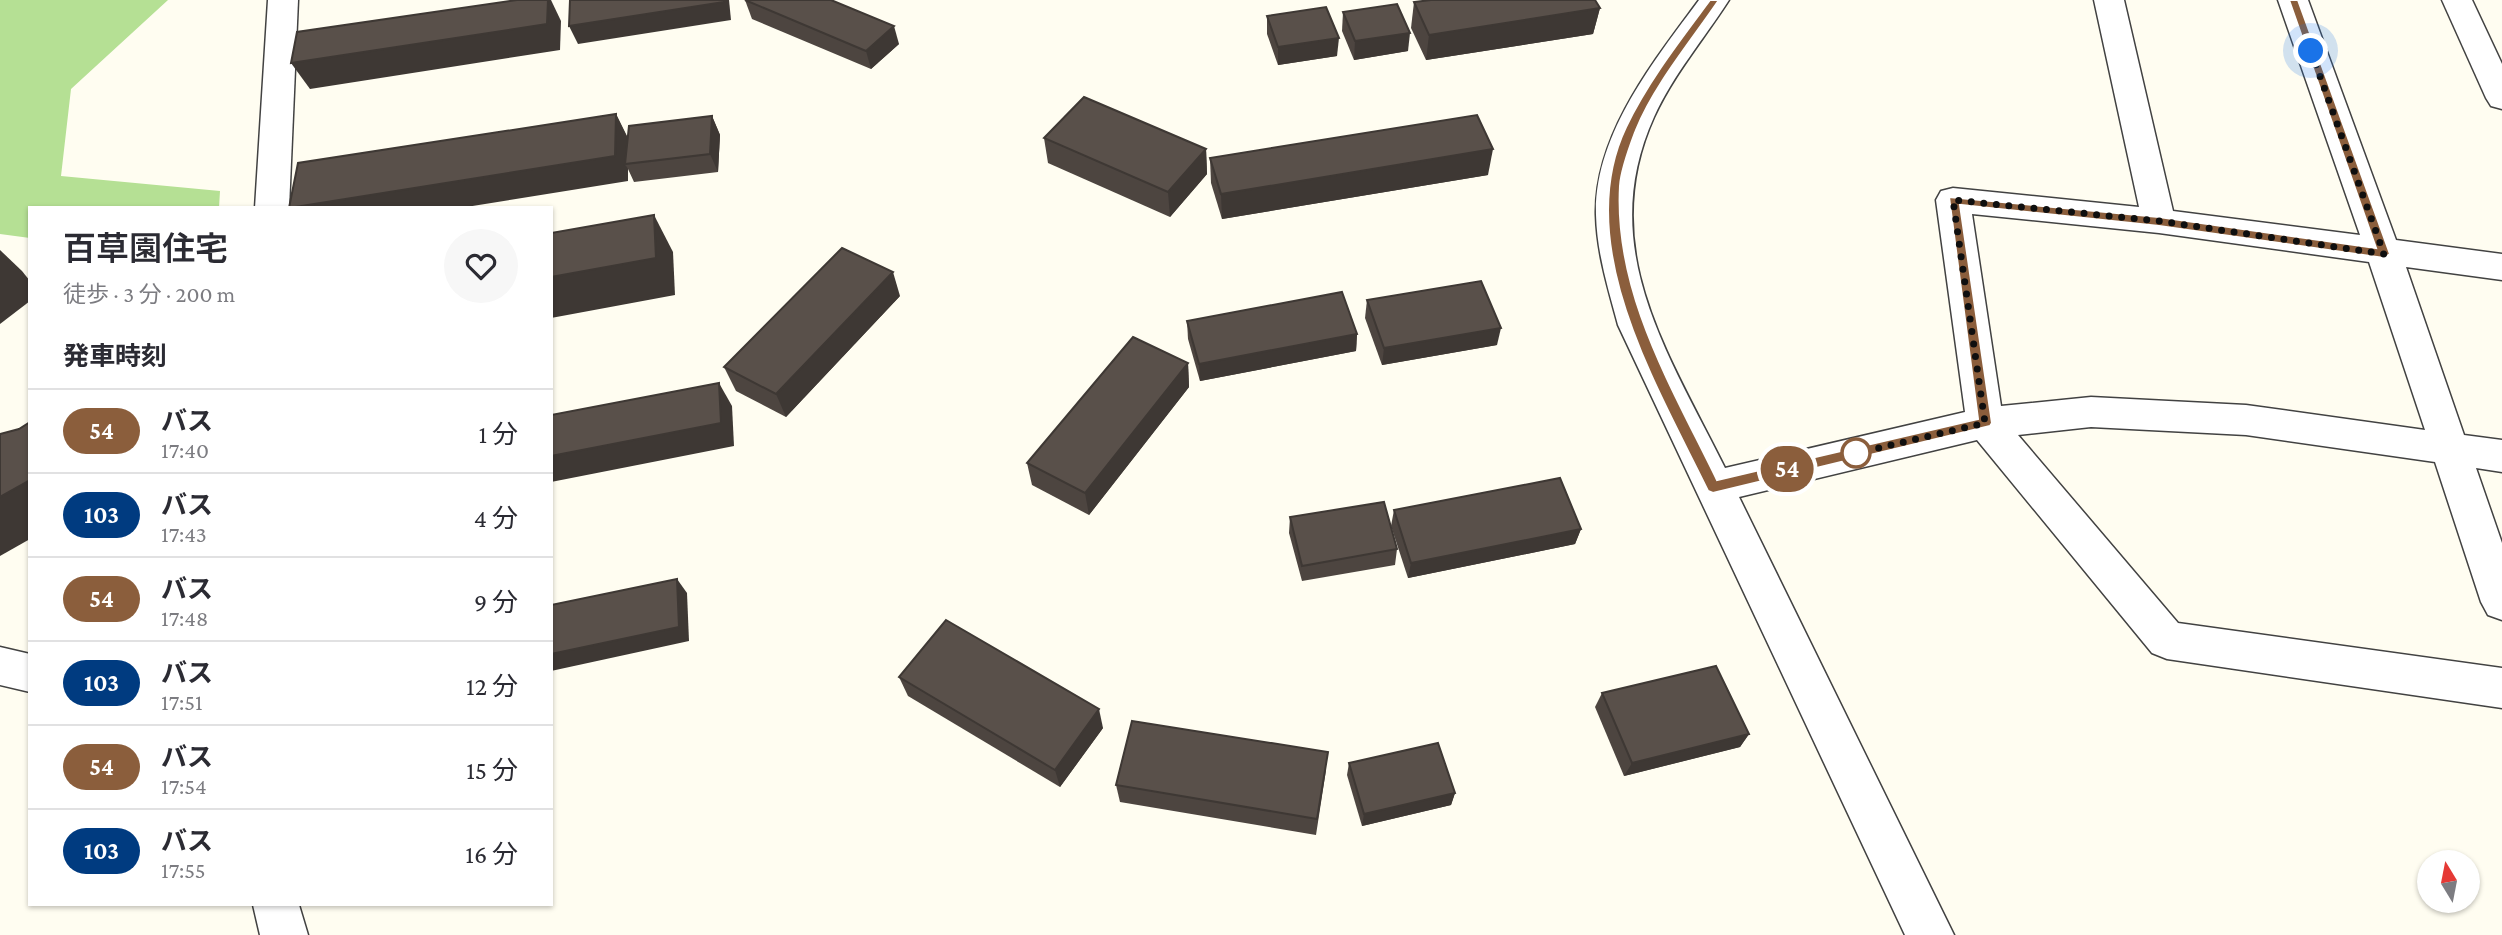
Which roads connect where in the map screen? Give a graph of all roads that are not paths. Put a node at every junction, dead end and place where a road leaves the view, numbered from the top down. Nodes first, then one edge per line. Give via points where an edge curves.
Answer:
1 (283, 0) edge
2 (1714, 0) edge
3 (2109, 0) edge
4 (2293, 0) edge
5 (2457, 0) edge
6 (2502, 98) edge
7 (272, 206) edge
8 (2159, 221) junction
9 (2384, 254) junction
10 (2502, 267) edge
11 (1985, 423) junction
12 (2448, 448) junction
13 (2502, 456) edge
14 (1713, 487) junction
15 (2502, 602) edge
16 (0, 666) edge
17 (28, 673) edge
18 (2502, 688) edge
19 (276, 906) edge
20 (284, 935) edge
21 (1930, 935) edge

1 - 7 street
2 - 14 street via 1631,128 1614,183 1615,245 1636,325
3 - 8 street
4 - 9 street
5 - 6 street
8 - 9 street
8 - 11 street via 1953,200
9 - 10 street
9 - 12 street
11 - 12 street via 2091,412 2233,419
11 - 14 street
11 - 18 street via 2167,639
12 - 13 street
12 - 15 street
14 - 21 street
16 - 17 street
19 - 20 street

